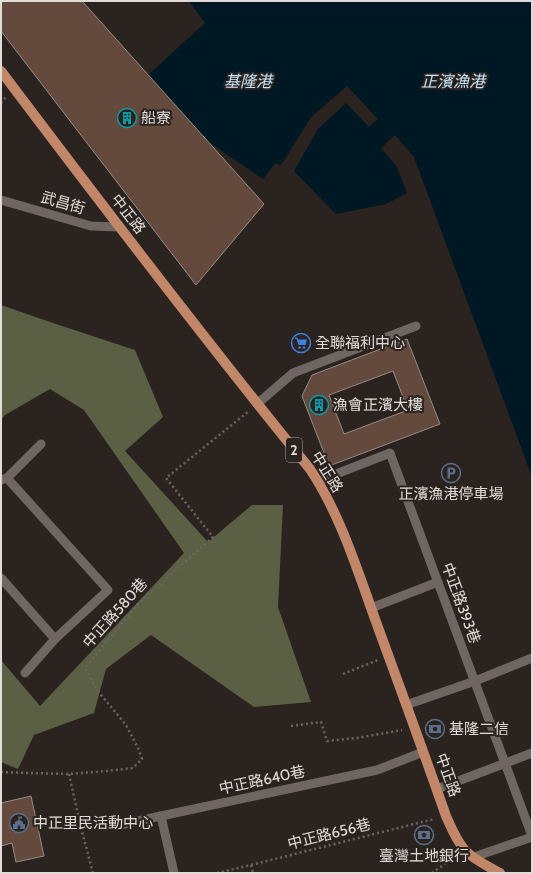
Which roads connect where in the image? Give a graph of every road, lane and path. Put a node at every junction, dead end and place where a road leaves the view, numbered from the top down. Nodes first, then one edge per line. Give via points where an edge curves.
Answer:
1 (1, 71) edge
2 (1, 200) edge
3 (119, 227) junction
4 (416, 326) dead end
5 (257, 404) junction
6 (41, 444) dead end
7 (4, 479) edge
8 (318, 481) junction
9 (1, 578) edge
10 (438, 582) junction
11 (371, 608) junction
12 (55, 640) junction
13 (388, 656) junction
14 (532, 658) edge
15 (25, 672) dead end
16 (343, 674) dead end
17 (475, 682) junction
18 (406, 705) junction
19 (291, 726) dead end
20 (414, 727) junction
21 (423, 752) junction
22 (532, 753) edge
23 (505, 763) junction
24 (1, 772) edge
25 (70, 774) junction
26 (437, 789) junction
27 (161, 816) junction
28 (446, 816) junction
29 (120, 824) dead end
30 (532, 836) edge
31 (464, 849) junction
32 (474, 857) junction
33 (251, 866) junction
34 (93, 873) edge
35 (174, 873) edge
36 (217, 873) edge
37 (253, 873) edge
38 (432, 873) edge
39 (500, 873) edge

1 - 3 main road, 中正路 / 2
2 - 3 lane, 武昌街 via 91,226
3 - 5 main road, 中正路 / 2
4 - 5 lane via 294,373
5 - 8 main road, 中正路 / 2
5 - 25 path, 中正路580巷 via 166,478 212,537 139,603 85,668 96,690 126,726 142,759 133,768
6 - 7 lane
7 - 12 lane, 中正路580巷 via 108,590
8 - 10 lane, 中正路393巷 via 390,453
8 - 11 main road, 中正路 / 2 via 341,528
9 - 12 lane
10 - 11 lane
10 - 17 lane, 中正路393巷
11 - 13 main road, 中正路 / 2
12 - 15 lane, 中正路580巷
13 - 16 path
13 - 18 main road, 中正路 / 2
14 - 17 lane
17 - 18 lane
17 - 23 lane, 中正路393巷
18 - 20 main road, 中正路 / 2
19 - 20 path via 321,722 327,741
20 - 21 main road, 中正路 / 2
21 - 26 main road, 中正路 / 2
21 - 27 lane, 中正路640巷 via 377,770
22 - 23 lane
23 - 26 lane
23 - 30 lane, 中正路393巷
24 - 25 path, 中正路580巷
25 - 34 path
26 - 28 main road, 中正路 / 2
27 - 29 lane, 中正路640巷
27 - 35 lane
28 - 31 main road, 中正路 / 2
28 - 33 path, 中正路656巷
30 - 32 lane
31 - 32 main road, 中正路 / 2
31 - 38 path
32 - 39 main road, 中正路 / 2
33 - 36 path, 中正路656巷
33 - 37 path

